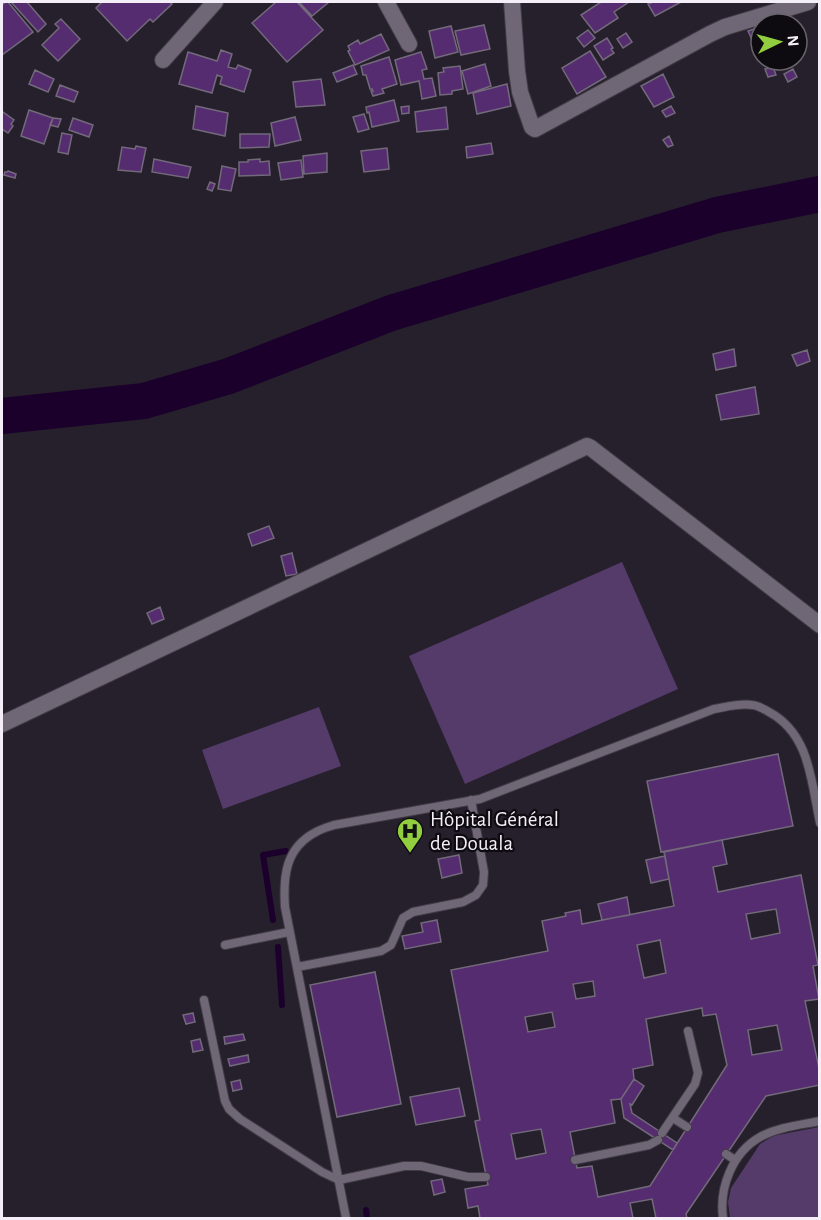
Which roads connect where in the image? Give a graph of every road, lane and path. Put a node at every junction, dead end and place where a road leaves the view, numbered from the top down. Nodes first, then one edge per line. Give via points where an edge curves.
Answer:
1 (386, 2) edge
2 (512, 2) edge
3 (808, 2) edge
4 (209, 3) edge
5 (409, 44) dead end
6 (163, 60) dead end
7 (819, 625) edge
8 (2, 724) edge
9 (471, 800) junction
10 (819, 823) edge
11 (289, 932) junction
12 (225, 945) dead end
13 (297, 967) junction
14 (204, 1000) dead end
15 (688, 1030) dead end
16 (673, 1118) junction
17 (819, 1121) edge
18 (687, 1127) dead end
19 (726, 1154) dead end
20 (575, 1160) dead end
21 (735, 1160) junction
22 (486, 1177) dead end
23 (339, 1180) junction
24 (346, 1218) edge
25 (723, 1218) edge

1 - 5 street
2 - 3 street via 519,92 535,129 725,27
4 - 6 street
7 - 8 street via 587,446
9 - 10 lane via 714,709 752,705 778,717 799,739
9 - 11 lane via 334,825 314,833 300,844 287,866 283,885
9 - 13 lane via 484,872 483,885 476,895 463,902 413,912 403,918 391,945 381,951
11 - 12 lane
11 - 13 lane
13 - 23 lane
14 - 23 lane via 229,1109
15 - 16 lane via 698,1073
16 - 18 lane
16 - 20 lane via 649,1145
17 - 21 lane via 760,1137
19 - 21 lane
21 - 25 lane via 721,1205
22 - 23 lane via 404,1166
23 - 24 lane

